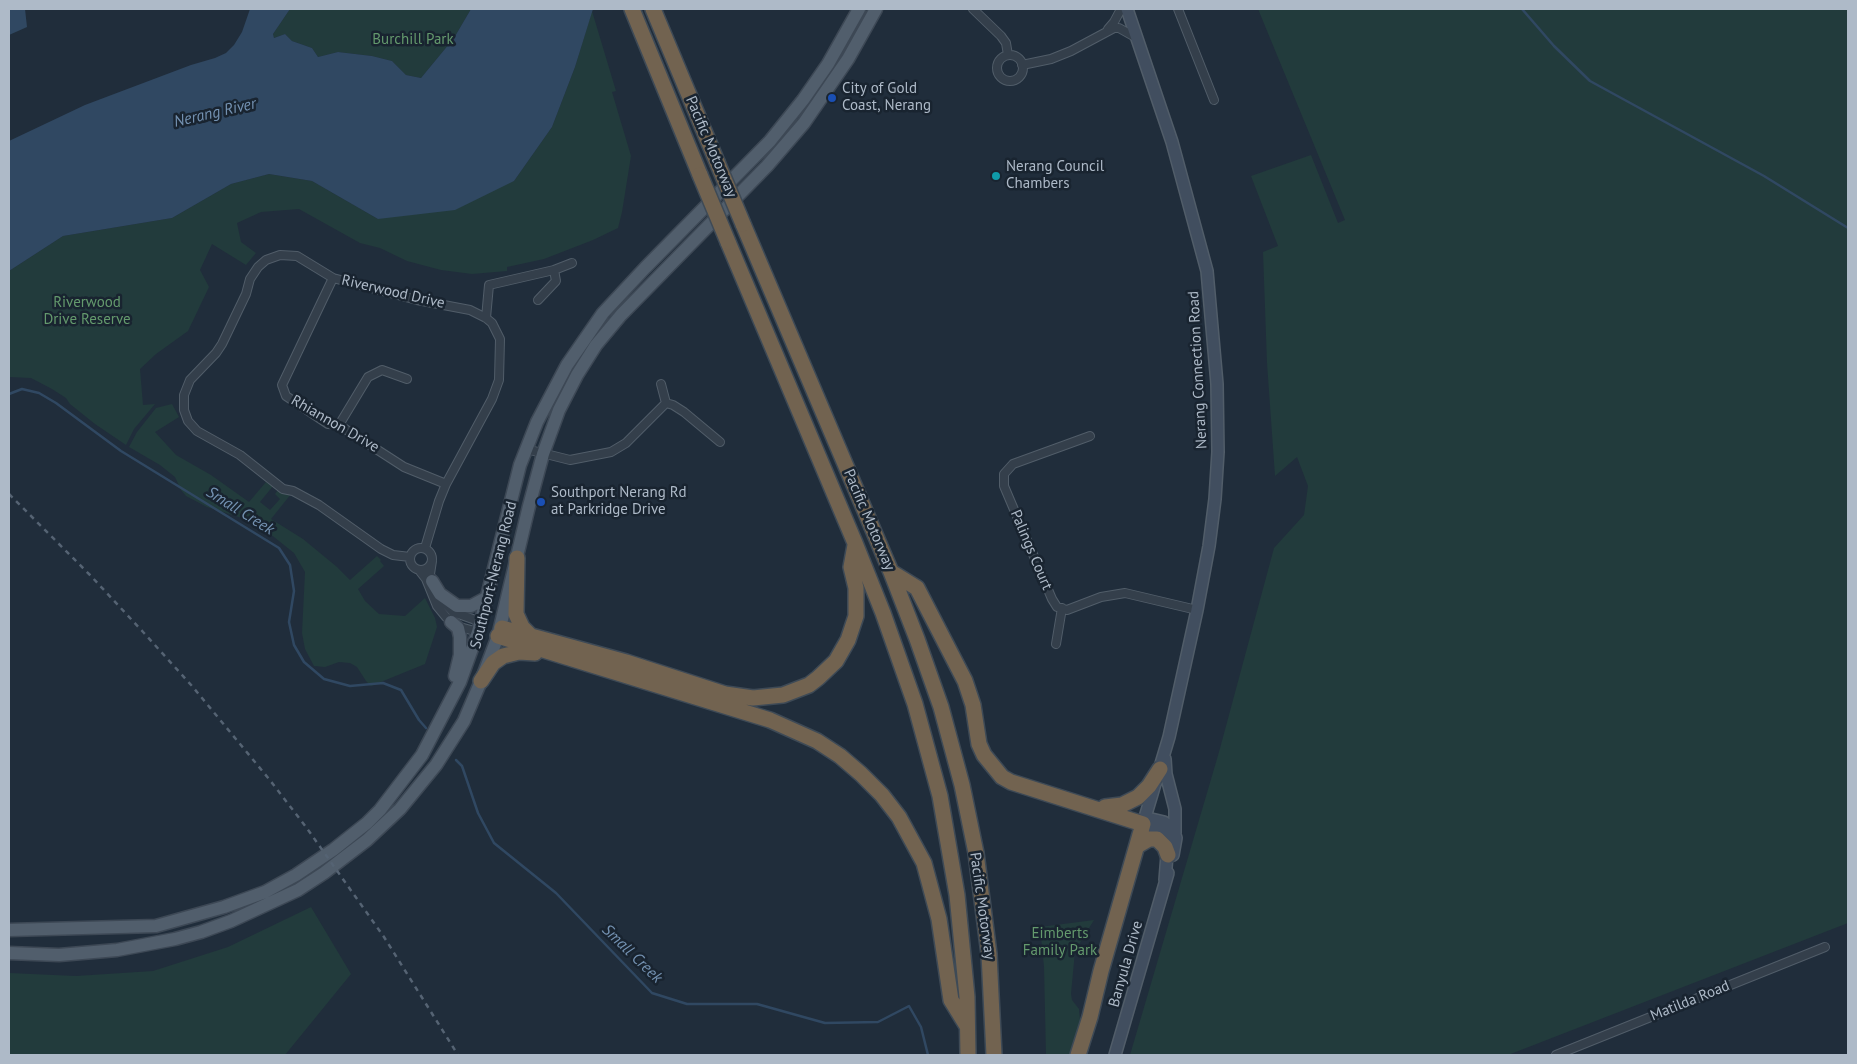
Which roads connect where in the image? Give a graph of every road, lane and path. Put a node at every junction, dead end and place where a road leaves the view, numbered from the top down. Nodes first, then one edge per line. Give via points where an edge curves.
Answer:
1 (632, 9) edge
2 (653, 9) edge
3 (860, 9) edge
4 (876, 9) edge
5 (973, 9) edge
6 (1121, 9) edge
7 (1127, 9) edge
8 (1178, 9) edge
9 (1107, 30) junction
10 (1136, 37) junction
11 (1008, 55) junction
12 (1022, 66) junction
13 (1214, 100) dead end
14 (572, 262) dead end
15 (554, 270) junction
16 (333, 278) junction
17 (538, 300) dead end
18 (486, 318) junction
19 (407, 379) dead end
20 (662, 384) dead end
21 (666, 403) junction
22 (339, 425) junction
23 (1090, 436) dead end
24 (720, 442) dead end
25 (526, 449) junction
26 (543, 454) junction
27 (446, 484) junction
28 (855, 543) junction
29 (425, 548) junction
30 (410, 557) junction
31 (517, 558) junction
32 (432, 561) junction
33 (419, 570) junction
34 (891, 572) junction
35 (432, 581) junction
36 (486, 598) junction
37 (1062, 608) junction
38 (1197, 610) junction
39 (451, 622) junction
40 (480, 627) junction
41 (499, 631) junction
42 (530, 635) junction
43 (1056, 644) dead end
44 (556, 655) junction
45 (482, 681) junction
46 (446, 710) junction
47 (1165, 750) junction
48 (1160, 769) junction
49 (1088, 805) junction
50 (1105, 807) junction
51 (1144, 821) junction
52 (1175, 833) junction
53 (1137, 846) junction
54 (1168, 856) junction
55 (1166, 880) junction
56 (9, 930) edge
57 (1825, 947) dead end
58 (9, 953) edge
59 (968, 1027) junction
60 (968, 1055) edge
61 (994, 1055) edge
62 (1078, 1055) edge
63 (1115, 1055) edge
64 (1556, 1055) edge

1 - 28 highway, Pacific Motorway, bridge
2 - 34 highway, Pacific Motorway, bridge
3 - 25 main road, Southport-Nerang Road via 828,64 770,141 603,313 558,379
4 - 26 main road, Southport-Nerang Road via 834,80 791,139 596,345 558,410
5 - 11 street via 1001,36
6 - 9 street
7 - 10 main road, Nerang Connection Road
8 - 13 street
9 - 10 street via 1118,28
9 - 12 street via 1071,52
10 - 38 main road, Nerang Connection Road via 1172,142 1207,271 1217,384 1218,452 1209,546
11 - 12 street via 1015,56
11 - 12 street via 998,64 1000,77 1006,81 1014,80 1021,75
14 - 15 street
15 - 17 street via 556,281
15 - 18 street via 488,285
16 - 18 street, Riverwood Drive via 470,310
16 - 22 street, Rhiannon Drive via 282,385 286,396 328,424
16 - 30 street, Riverwood Drive via 297,256 280,255 258,267 222,344 190,380 184,395 184,410 197,431 240,456 283,488 294,490 319,505 384,552
18 - 27 street via 500,339 499,380
19 - 22 street via 382,370 368,377
20 - 21 street
21 - 24 street via 684,412
21 - 26 street via 626,443 611,452 570,460
22 - 27 street, Rhiannon Drive via 404,467
23 - 37 street, Palings Court via 1013,464 1004,474 1004,486 1052,599 1057,607
25 - 26 street
25 - 36 main road, Southport-Nerang Road
26 - 31 main road, Southport-Nerang Road
27 - 29 street
28 - 42 highway via 851,567 856,588 856,610 848,640 836,661 818,678 783,695 753,698 725,694
28 - 59 highway, Pacific Motorway via 903,667 940,796 958,895
29 - 30 street via 415,550
29 - 32 street
30 - 33 street via 412,565
31 - 41 main road, Southport-Nerang Road
31 - 42 highway via 516,614 522,628
32 - 33 street via 428,568
32 - 35 street
33 - 39 street via 438,608
34 - 49 highway via 916,588 958,666 973,705 979,744 992,766 1011,782
34 - 61 highway, Pacific Motorway via 932,681 962,785 983,904 992,981
35 - 36 main road via 440,594 458,606 471,606
35 - 40 street via 450,610
36 - 40 main road, Southport-Nerang Road
37 - 38 street via 1067,610 1101,597 1126,593
37 - 43 street
38 - 47 main road, Nerang Connection Road
39 - 40 street via 463,628
39 - 46 main road via 459,631 461,651
40 - 41 main road
40 - 46 main road, Southport-Nerang Road
41 - 42 highway
41 - 44 highway
41 - 45 main road, Southport-Nerang Road
44 - 45 highway via 506,654 495,661
44 - 59 highway via 770,720 817,741 861,774 899,817 924,863 939,919 951,1000
45 - 58 main road, Southport-Nerang Road via 464,721 441,758 400,809 338,864 298,890 231,921 175,939 116,950 59,955
46 - 56 main road, Southport-Nerang Road via 422,755 380,810 333,850 280,884 224,907 156,926
47 - 48 main road, Nerang Connection Road
47 - 52 main road, Banyula Drive via 1166,774 1175,809
48 - 50 highway via 1138,797 1122,805
48 - 51 main road, Nerang Connection Road
49 - 50 highway
49 - 51 highway
50 - 51 highway
51 - 52 main road via 1164,822
51 - 53 highway
51 - 54 main road, Banyula Drive via 1164,833
52 - 55 main road, Banyula Drive via 1176,847
53 - 54 highway via 1155,838 1160,840
53 - 62 highway
54 - 55 main road, Banyula Drive
55 - 63 main road, Banyula Drive
57 - 64 street, Matilda Road
59 - 60 highway, Pacific Motorway

